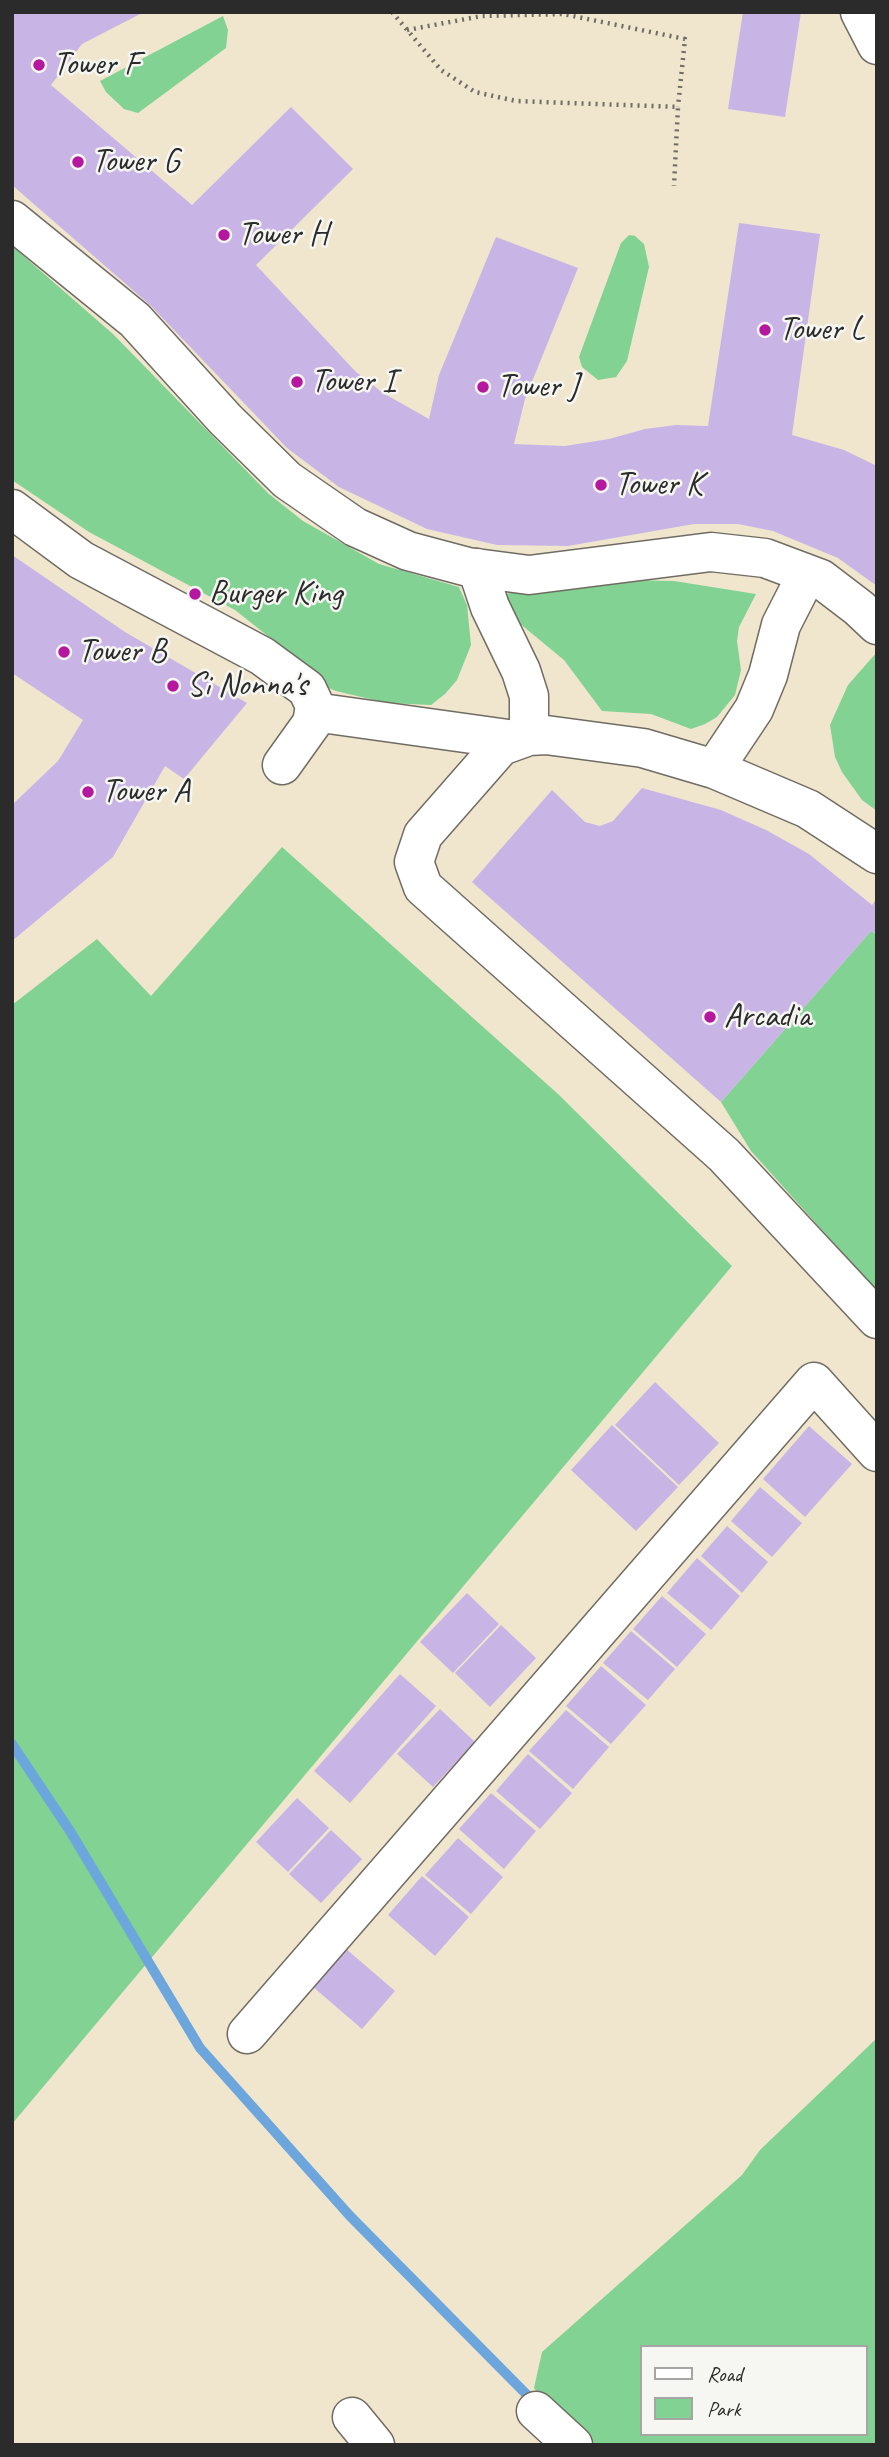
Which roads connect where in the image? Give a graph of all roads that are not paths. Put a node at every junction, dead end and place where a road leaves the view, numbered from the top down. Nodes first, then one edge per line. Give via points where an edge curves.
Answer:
1 (860, 12) edge
2 (877, 45) edge
3 (12, 220) edge
4 (12, 509) edge
5 (477, 568) junction
6 (807, 574) junction
7 (877, 625) edge
8 (314, 712) junction
9 (522, 738) junction
10 (282, 765) dead end
11 (715, 769) junction
12 (877, 853) edge
13 (877, 1319) edge
14 (877, 1452) edge
15 (247, 2034) dead end
16 (536, 2411) dead end
17 (573, 2445) edge

1 - 2 street
3 - 5 street via 135,320 288,480 355,527 387,542
4 - 8 street via 81,560 261,656 307,689
5 - 6 street via 529,575 711,552 765,558
5 - 9 street via 529,696
6 - 7 street via 821,579
6 - 11 street via 781,625 754,709
8 - 9 street
8 - 10 street via 312,723
9 - 11 street via 546,734 595,740
9 - 13 street via 501,746 423,835 414,862 424,887 724,1155
11 - 12 street via 808,809
14 - 15 street via 814,1382
16 - 17 street

